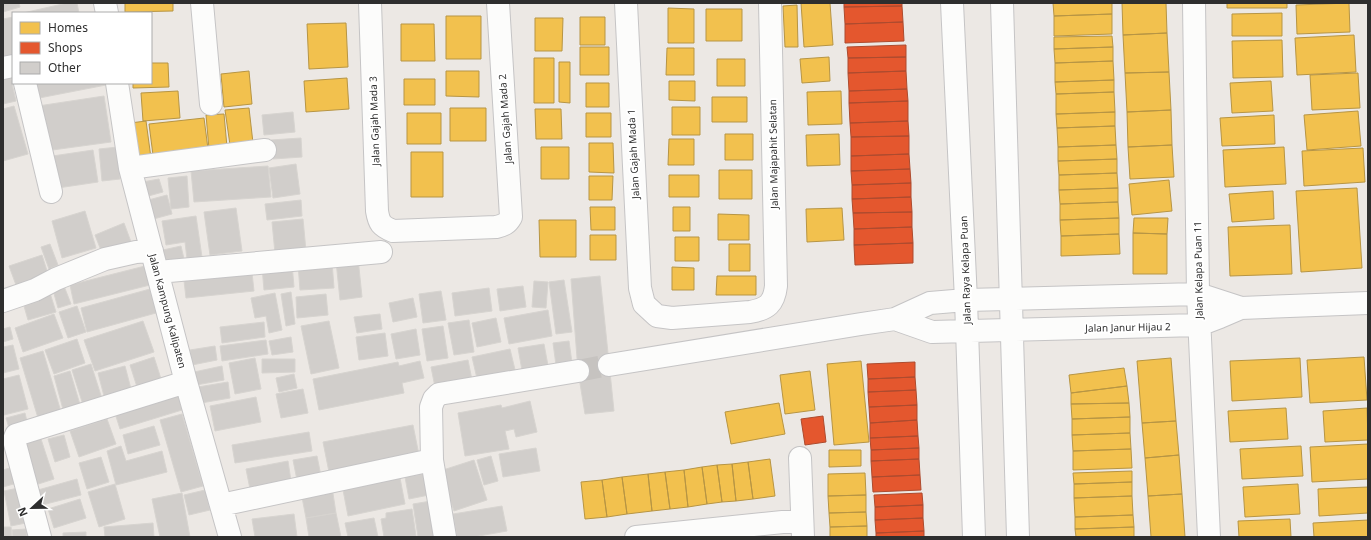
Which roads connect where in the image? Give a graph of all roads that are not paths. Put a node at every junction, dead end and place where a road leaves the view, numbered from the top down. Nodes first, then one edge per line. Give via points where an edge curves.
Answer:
1 (202, 3) edge
2 (370, 3) edge
3 (498, 3) edge
4 (626, 3) edge
5 (770, 3) edge
6 (952, 3) edge
7 (1002, 3) edge
8 (1194, 3) edge
9 (25, 84) edge
10 (117, 84) edge
11 (211, 104) dead end
12 (265, 150) dead end
13 (130, 168) junction
14 (51, 192) dead end
15 (496, 226) joint
16 (152, 251) junction
17 (381, 252) dead end
18 (158, 272) junction
19 (1198, 294) junction
20 (1011, 299) junction
21 (966, 300) junction
22 (3, 301) edge
23 (770, 304) joint
24 (1368, 304) edge
25 (1241, 308) junction
26 (896, 319) junction
27 (1199, 325) junction
28 (1012, 330) junction
29 (967, 331) junction
30 (609, 365) tunnel mouth
31 (578, 371) tunnel mouth
32 (186, 382) junction
33 (800, 458) dead end
34 (432, 460) junction
35 (221, 505) junction
36 (802, 528) edge
37 (40, 537) edge
38 (230, 537) edge
39 (444, 537) edge
40 (636, 537) edge
41 (974, 537) edge
42 (1018, 537) edge
43 (1209, 537) edge

1 - 11 street
2 - 15 street, Jalan Gajah Mada 3 via 379,219 384,227 393,231
3 - 15 street, Jalan Gajah Mada 2 via 511,217 504,225
4 - 23 street, Jalan Gajah Mada 1 via 640,288 644,304 657,316 672,318 750,312
5 - 23 street, Jalan Majapahit Selatan via 776,286 775,297
6 - 21 street, Jalan Raya Kelapa Puan
7 - 20 street
8 - 19 street, Jalan Kelapa Puan 11
9 - 14 street
10 - 13 street, Jalan Kampung Kalipaten
12 - 13 street
13 - 16 street, Jalan Kampung Kalipaten
16 - 18 street, Jalan Kampung Kalipaten
16 - 22 street via 105,259 35,290
17 - 18 street
18 - 32 street, Jalan Kampung Kalipaten
19 - 20 street, Jalan Janur Hijau 2
19 - 25 street, Jalan Janur Hijau 2
19 - 27 street, Jalan Kelapa Puan 11
20 - 21 street, Jalan Janur Hijau 2
20 - 28 street
21 - 26 street, Jalan Janur Hijau 2 via 930,303
21 - 29 street, Jalan Raya Kelapa Puan
24 - 25 street, Jalan Janur Hijau 2
25 - 27 street, Jalan Janur Hijau 2
26 - 29 street, Jalan Janur Hijau 2 via 932,332
26 - 30 street
27 - 28 street, Jalan Janur Hijau 2
27 - 43 street, Jalan Kelapa Puan 11
28 - 29 street, Jalan Janur Hijau 2
28 - 42 street
29 - 41 street, Jalan Raya Kelapa Puan
31 - 34 street via 439,394 431,407
32 - 35 street, Jalan Kampung Kalipaten
32 - 37 street via 16,435 14,440
33 - 36 street
34 - 35 street
34 - 39 street
35 - 38 street, Jalan Kampung Kalipaten
36 - 40 street

